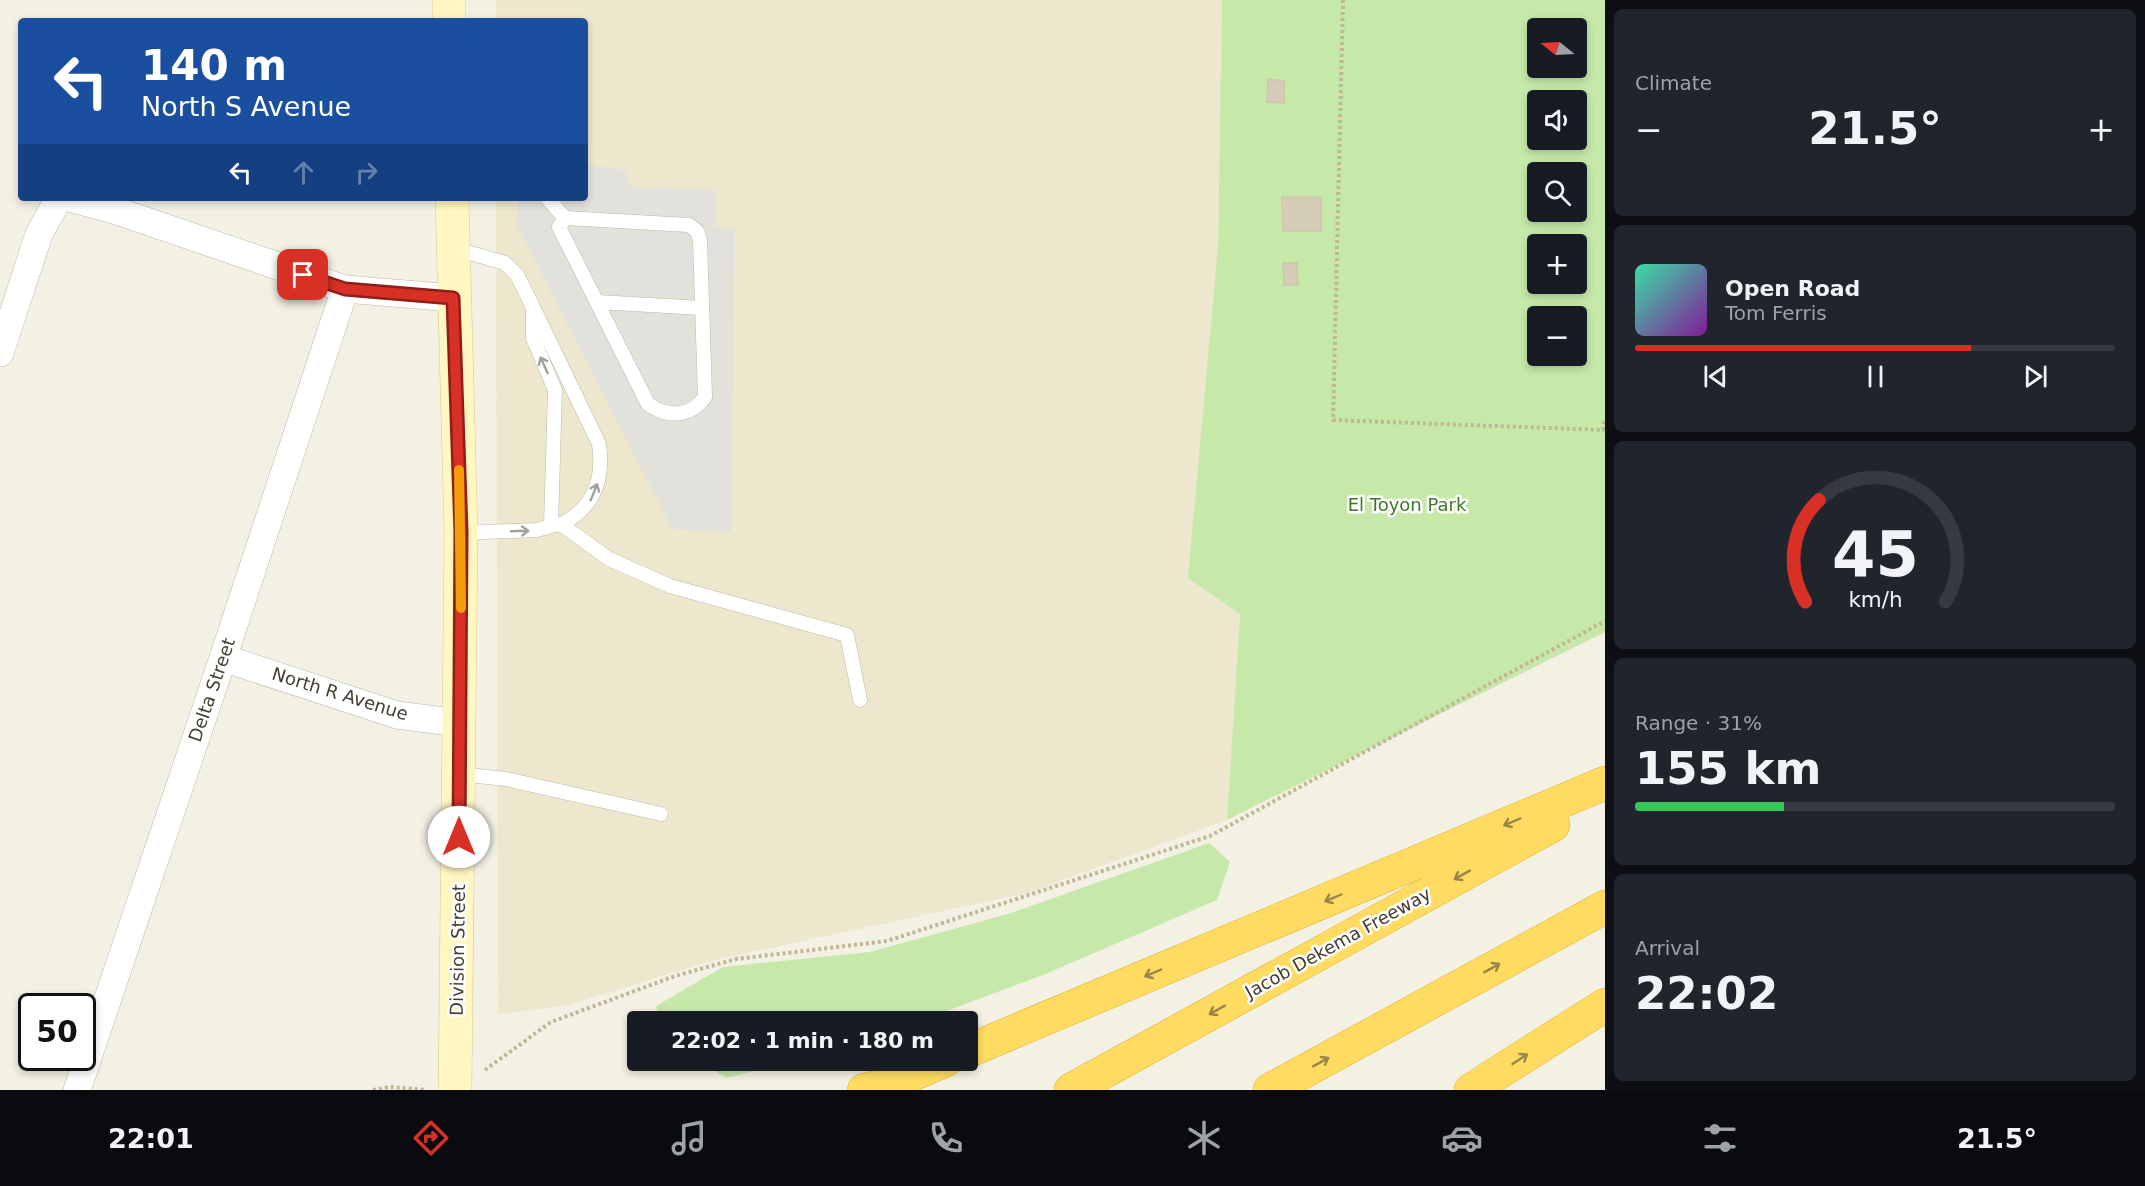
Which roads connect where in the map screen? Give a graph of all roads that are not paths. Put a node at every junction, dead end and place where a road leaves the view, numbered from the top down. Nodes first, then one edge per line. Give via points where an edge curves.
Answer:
1 (449, 0) edge
2 (449, 18) edge
3 (57, 201) edge
4 (80, 201) edge
5 (452, 201) edge
6 (551, 201) edge
7 (565, 218) junction
8 (452, 248) junction
9 (345, 289) junction
10 (453, 298) junction
11 (597, 302) junction
12 (533, 307) junction
13 (702, 308) junction
14 (0, 353) edge
15 (557, 525) junction
16 (461, 532) junction
17 (223, 658) junction
18 (860, 700) dead end
19 (459, 723) junction
20 (459, 774) junction
21 (1605, 783) edge
22 (1605, 796) edge
23 (661, 814) dead end
24 (1605, 906) edge
25 (1605, 1005) edge
26 (978, 1047) edge
27 (920, 1071) edge
28 (466, 1083) edge
29 (77, 1090) edge
30 (864, 1090) edge
31 (1071, 1090) edge
32 (1270, 1090) edge
33 (1471, 1090) edge

1 - 2 main road
3 - 14 street via 39,234
4 - 9 street
5 - 8 main road, Division Street
6 - 7 lane
7 - 11 lane via 559,227
7 - 13 lane via 689,225 700,240
8 - 10 main road, Division Street
8 - 12 lane via 505,263 517,275
9 - 10 street
9 - 17 street, Delta Street
10 - 16 main road, Division Street
11 - 13 lane
11 - 13 lane via 648,404 669,414 680,414 699,405 705,397
15 -> 12 lane via 555,390 533,338
15 -> 12 lane via 587,507 602,465 601,454
16 -> 15 lane via 537,530
15 - 18 lane via 609,559 670,586 847,635
16 - 19 main road, Division Street
17 - 19 street, North R Avenue via 397,715
17 - 29 street, Delta Street
19 - 20 main road, Division Street
20 - 23 lane via 506,779
20 - 28 main road, Division Street
21 -> 26 highway
22 -> 31 highway, Jacob Dekema Freeway
32 -> 24 highway
33 -> 25 highway
27 - 30 highway

